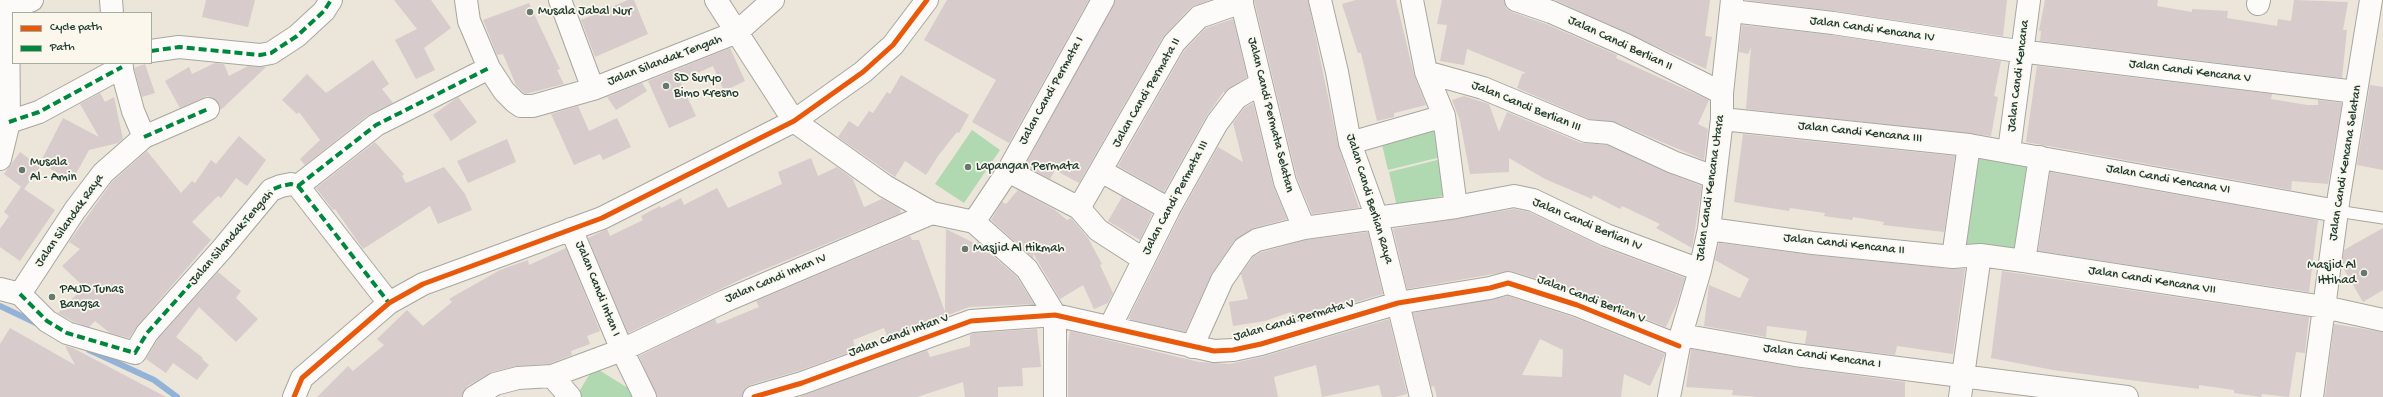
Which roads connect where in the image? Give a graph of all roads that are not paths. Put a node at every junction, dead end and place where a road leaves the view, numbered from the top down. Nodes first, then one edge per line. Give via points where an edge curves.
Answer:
1 (32, 0) edge
2 (111, 0) edge
3 (331, 0) edge
4 (466, 0) edge
5 (560, 0) edge
6 (716, 0) edge
7 (773, 0) edge
8 (927, 0) edge
9 (1103, 0) edge
10 (1320, 0) edge
11 (1412, 0) edge
12 (1516, 0) edge
13 (2017, 0) edge
14 (2029, 0) edge
15 (2371, 0) edge
16 (1242, 1) edge
17 (7, 5) edge
18 (1732, 5) edge
19 (112, 12) edge
20 (737, 32) junction
21 (152, 51) edge
22 (2017, 51) junction
23 (121, 65) edge
24 (489, 68) junction
25 (1426, 72) junction
26 (1260, 84) junction
27 (593, 89) junction
28 (2356, 92) junction
29 (1722, 93) junction
30 (208, 109) dead end
31 (1444, 116) junction
32 (1722, 119) junction
33 (794, 121) junction
34 (9, 122) junction
35 (144, 137) junction
36 (1350, 143) junction
37 (1968, 145) junction
38 (2003, 150) junction
39 (2040, 157) junction
40 (0, 159) edge
41 (1008, 171) junction
42 (1102, 171) junction
43 (1714, 177) junction
44 (298, 186) junction
45 (1456, 207) junction
46 (1079, 208) junction
47 (1169, 209) junction
48 (2337, 211) junction
49 (932, 213) junction
50 (1377, 218) junction
51 (2383, 218) edge
52 (974, 222) junction
53 (1304, 228) junction
54 (572, 229) junction
55 (1709, 229) junction
56 (1985, 256) junction
57 (1953, 257) junction
58 (1143, 259) junction
59 (2024, 261) junction
60 (1700, 270) junction
61 (10, 291) edge
62 (389, 303) junction
63 (1398, 303) junction
64 (2324, 307) junction
65 (165, 313) joint
66 (1055, 315) junction
67 (2383, 320) edge
68 (1110, 327) junction
69 (1680, 340) junction
70 (1192, 346) junction
71 (622, 350) junction
72 (552, 376) junction
73 (1968, 387) edge
74 (803, 390) edge
75 (294, 397) edge
76 (474, 397) edge
77 (570, 397) edge
78 (645, 397) edge
79 (754, 397) edge
80 (1055, 397) edge
81 (1421, 397) edge
82 (1669, 397) edge
83 (2127, 397) edge
84 (2312, 397) edge

1 - 17 street
2 - 19 street
3 - 21 street via 324,11 297,36 271,53 260,55 179,46
4 - 24 street, Jalan Silandak Tengah via 469,21
5 - 27 street, Jalan Silandak Tengah
6 - 20 street
7 - 20 street
8 - 33 street via 893,45 863,72
9 - 41 street, Jalan Candi Permata I
10 - 36 street, Jalan Candi Berlian Raya
11 - 25 street
12 - 29 street, Jalan Candi Berlian II via 1551,12 1626,45
13 - 22 street, Jalan Candi Kencana
14 - 22 street, Jalan Candi Kencana
15 - 28 street, Jalan Candi Kencana Selatan
16 - 26 street, Jalan Candi Permata Selatan
16 - 42 street, Jalan Candi Permata II via 1199,17 1174,43
17 - 34 street
18 - 22 street, Jalan Candi Kencana IV
18 - 29 street, Jalan Candi Kencana Utara
20 - 27 street, Jalan Silandak Tengah
20 - 33 street
22 - 28 street, Jalan Candi Kencana V
22 - 38 street, Jalan Candi Kencana
23 - 34 street via 39,112
23 - 35 street via 133,110
24 - 27 street, Jalan Silandak Tengah via 509,97 521,106 534,106
24 - 44 street via 376,125
25 - 31 street
25 - 43 street, Jalan Candi Berlian III via 1483,88 1586,131 1610,133 1673,162
26 - 47 street, Jalan Candi Permata III via 1236,98 1228,107
26 - 53 street, Jalan Candi Permata Selatan via 1285,182
28 - 48 street, Jalan Candi Kencana Selatan
29 - 32 street, Jalan Candi Kencana Utara
30 - 35 street, Jalan Silandak Raya
31 - 36 street
31 - 45 street
32 - 37 street, Jalan Candi Kencana III
32 - 43 street, Jalan Candi Kencana Utara
33 - 49 street via 885,186
33 - 54 street via 602,218
34 - 40 street
35 - 61 street, Jalan Silandak Raya via 103,172
36 - 50 street, Jalan Candi Berlian Raya
37 - 38 street, Jalan Candi Kencana III
37 - 57 street
38 - 39 street, Jalan Candi Kencana VI
39 - 48 street, Jalan Candi Kencana VI
39 - 59 street
41 - 46 street
41 - 52 street, Jalan Candi Permata I
42 - 46 street, Jalan Candi Permata II
42 - 47 street
43 - 55 street, Jalan Candi Kencana Utara
44 - 62 street
44 - 65 street, Jalan Silandak Tengah via 291,184 271,190
45 - 50 street, Jalan Candi Berlian IV
45 - 60 street, Jalan Candi Berlian IV via 1514,196 1533,200 1606,235
46 - 58 street via 1098,230
47 - 58 street, Jalan Candi Permata III
48 - 51 lane
48 - 64 street, Jalan Candi Kencana Selatan
49 - 52 street
49 - 71 street, Jalan Candi Intan IV via 725,301
50 - 53 street, Jalan Candi Berlian IV
50 - 63 street, Jalan Candi Berlian Raya
52 - 66 street via 1027,269
53 - 70 street, Jalan Candi Berlian IV via 1256,240 1244,248 1222,280
54 - 62 street via 424,284
54 - 71 street, Jalan Candi Intan I
55 - 57 street, Jalan Candi Kencana II via 1813,243
55 - 60 street, Jalan Candi Kencana Utara
56 - 57 street, Jalan Candi Kencana II
56 - 59 street, Jalan Candi Kencana VII
56 - 73 street
58 - 68 street, Jalan Candi Permata III
59 - 64 street, Jalan Candi Kencana VII
60 - 69 street, Jalan Candi Kencana Utara
61 - 65 street, Jalan Silandak Raya via 47,321 67,333 135,354 147,333
62 - 75 street via 302,378
63 - 69 street, Jalan Candi Berlian V via 1508,283
63 - 70 street, Jalan Candi Permata V via 1261,344 1214,351
63 - 81 street, Jalan Candi Berlian Raya
64 - 67 street, Jalan Candi Kencana VII
64 - 84 street, Jalan Candi Kencana Selatan
66 - 68 street, Jalan Candi Permata V
66 - 74 street, Jalan Candi Intan V via 971,321
66 - 80 street
68 - 70 street, Jalan Candi Permata V
69 - 73 street, Jalan Candi Kencana I via 1795,354
69 - 82 street, Jalan Candi Kencana Utara
71 - 72 street, Jalan Candi Intan I
71 - 78 street, Jalan Candi Intan I
72 - 76 street, Jalan Candi Intan I via 518,378 495,384
72 - 77 street
73 - 83 street, Jalan Candi Kencana I
74 - 79 street, Jalan Candi Intan V

